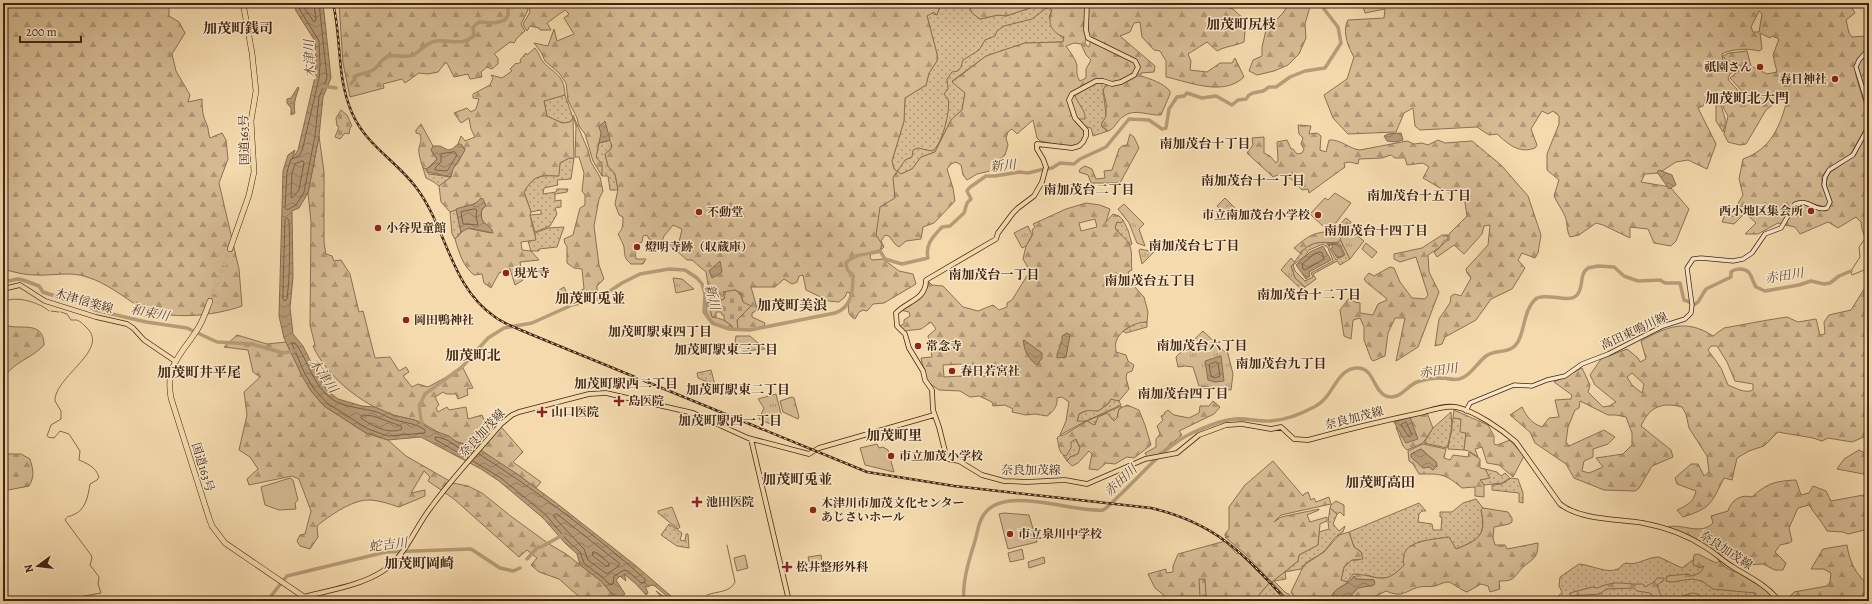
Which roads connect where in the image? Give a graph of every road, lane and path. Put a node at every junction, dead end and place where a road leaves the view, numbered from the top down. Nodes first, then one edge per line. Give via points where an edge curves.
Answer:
1 (243, 3) edge
2 (1087, 3) edge
3 (1869, 49) edge
4 (1869, 109) edge
5 (1869, 126) edge
6 (230, 249) tunnel mouth
7 (3, 289) edge
8 (210, 302) tunnel mouth
9 (175, 361) junction
10 (1466, 411) junction
11 (934, 415) junction
12 (751, 439) junction
13 (304, 597) junction
14 (310, 601) edge
15 (790, 601) edge
16 (1779, 601) edge

1 - 6 highway, 国道163号 via 256,91 251,116 254,172 250,195
2 - 11 main road via 1088,38 1135,61 1138,67 1136,73 1114,84 1098,80 1072,94 1069,100 1071,108 1086,133 1080,146 1072,148 1038,144 1037,149 1046,171 1034,196 1018,208 996,239 926,280 920,296 896,313 897,326 905,334 909,348 932,390
3 - 4 main road via 1856,67
5 - 10 main road, 高田東鳴川線 via 1852,155 1829,170 1825,177 1824,185 1830,199 1827,208 1804,202 1795,204 1782,228 1765,234 1752,253 1743,259 1693,259 1688,265 1687,272 1691,313 1685,319 1663,326 1582,364 1566,376 1547,380 1535,386 1517,385 1505,388 1487,398 1472,402
7 - 9 main road, 木津信楽線 via 20,285 45,301 127,324 144,340
8 - 9 highway, 国道163号 via 202,322
9 - 13 highway, 国道163号 via 170,375 171,398 212,526 225,543
10 - 11 main road, 奈良加茂線 via 1452,407 1439,409 1302,440 1292,437 1281,427 1271,429 1233,424 1203,434 1180,452 1133,464 1087,484 1065,480 1014,482 976,473 959,461 947,459
10 - 16 main road, 奈良加茂線 via 1499,428 1516,442 1560,504 1569,510 1582,515 1662,528 1688,538 1768,589
11 - 12 main road, 奈良加茂線 via 819,448 810,454
12 - 13 main road, 奈良加茂線 via 693,412 606,393 588,394 519,412 500,425 443,492 403,551 388,568 370,578
12 - 15 main road
13 - 14 highway, 国道163号

